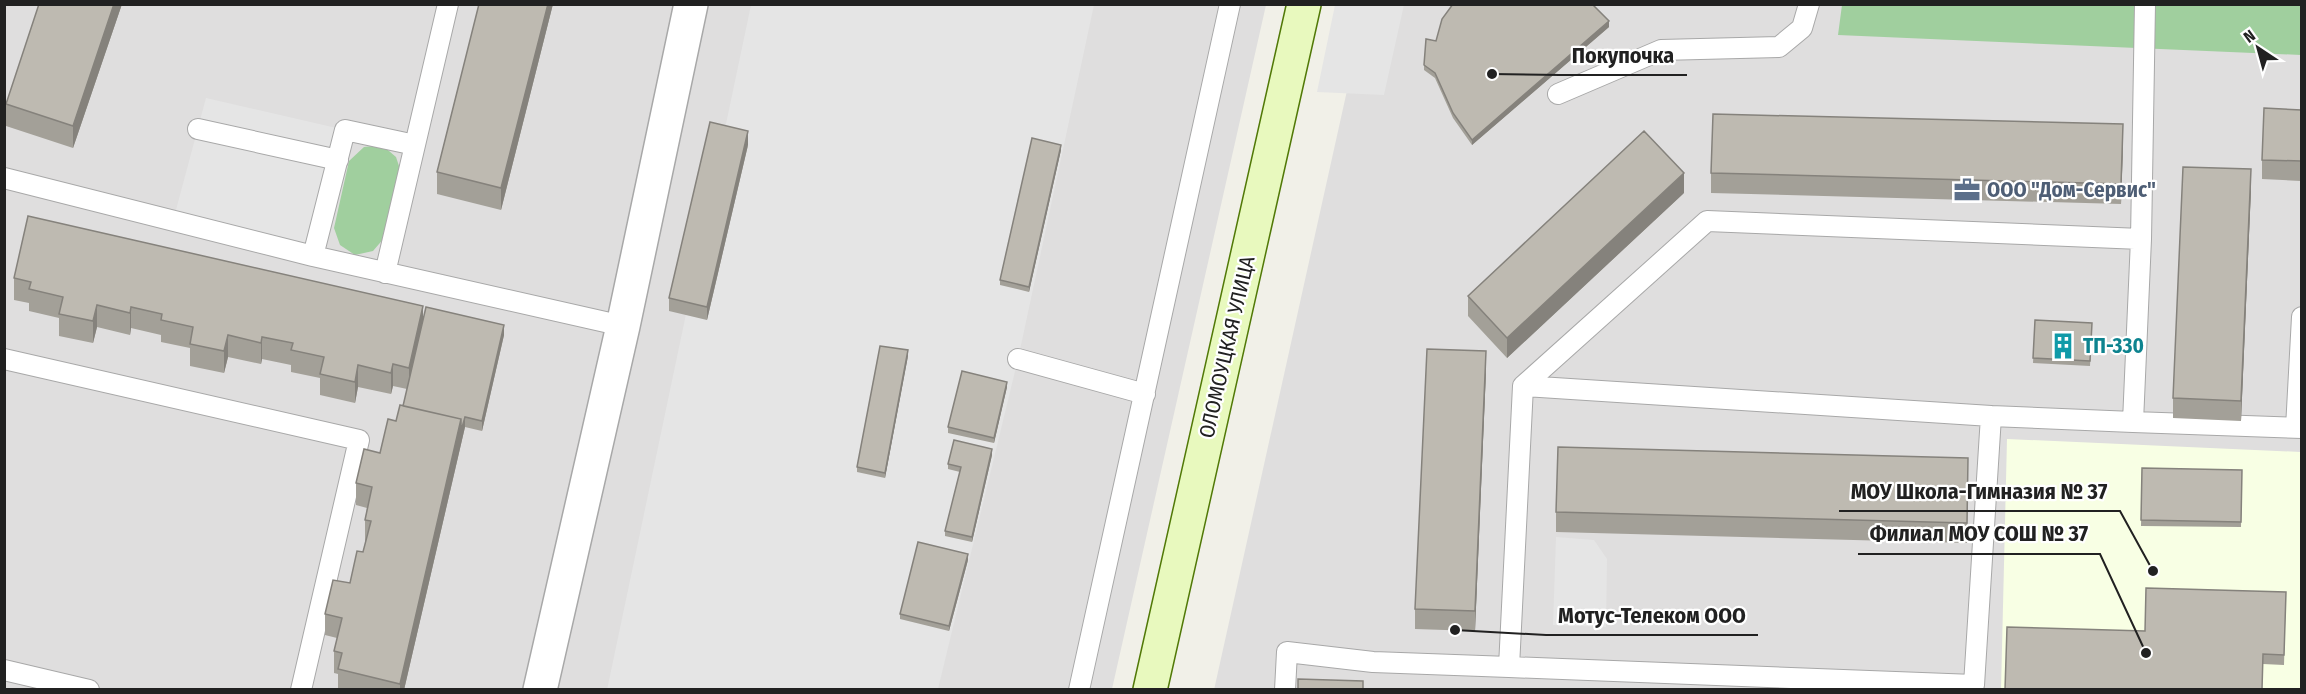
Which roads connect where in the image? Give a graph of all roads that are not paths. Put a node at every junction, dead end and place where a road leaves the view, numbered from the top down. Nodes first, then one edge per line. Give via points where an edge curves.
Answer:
1 (448, 4) edge
2 (691, 4) edge
3 (1230, 4) edge
4 (1304, 4) edge
5 (1809, 4) edge
6 (2145, 4) edge
7 (1558, 94) dead end
8 (198, 129) dead end
9 (415, 145) junction
10 (338, 160) junction
11 (4, 178) edge
12 (2141, 239) junction
13 (314, 256) junction
14 (385, 273) junction
15 (2301, 317) edge
16 (623, 326) junction
17 (4, 359) edge
18 (1018, 359) dead end
19 (1523, 386) junction
20 (1145, 394) junction
21 (1991, 416) junction
22 (2133, 422) junction
23 (2299, 428) edge
24 (1509, 667) junction
25 (4, 670) edge
26 (89, 690) edge
27 (301, 690) edge
28 (540, 690) edge
29 (1079, 690) edge
30 (1150, 690) edge
31 (1285, 690) edge

1 - 9 lane
2 - 16 street
3 - 20 lane
4 - 30 street, ОЛОМОУЦКАЯ УЛИЦА
5 - 7 lane via 1802,28 1779,47 1661,50
6 - 12 lane
8 - 10 lane
9 - 10 lane via 345,130
9 - 14 lane
10 - 13 lane
11 - 13 lane
12 - 19 lane via 1707,221
12 - 22 lane
13 - 14 lane
14 - 16 lane
15 - 23 lane
16 - 28 street
17 - 27 lane via 359,440
18 - 20 lane
19 - 21 lane
19 - 24 lane
20 - 29 lane
21 - 22 lane
21 - 24 lane via 1974,685
22 - 23 lane
24 - 31 lane via 1373,662 1287,652
25 - 26 lane

